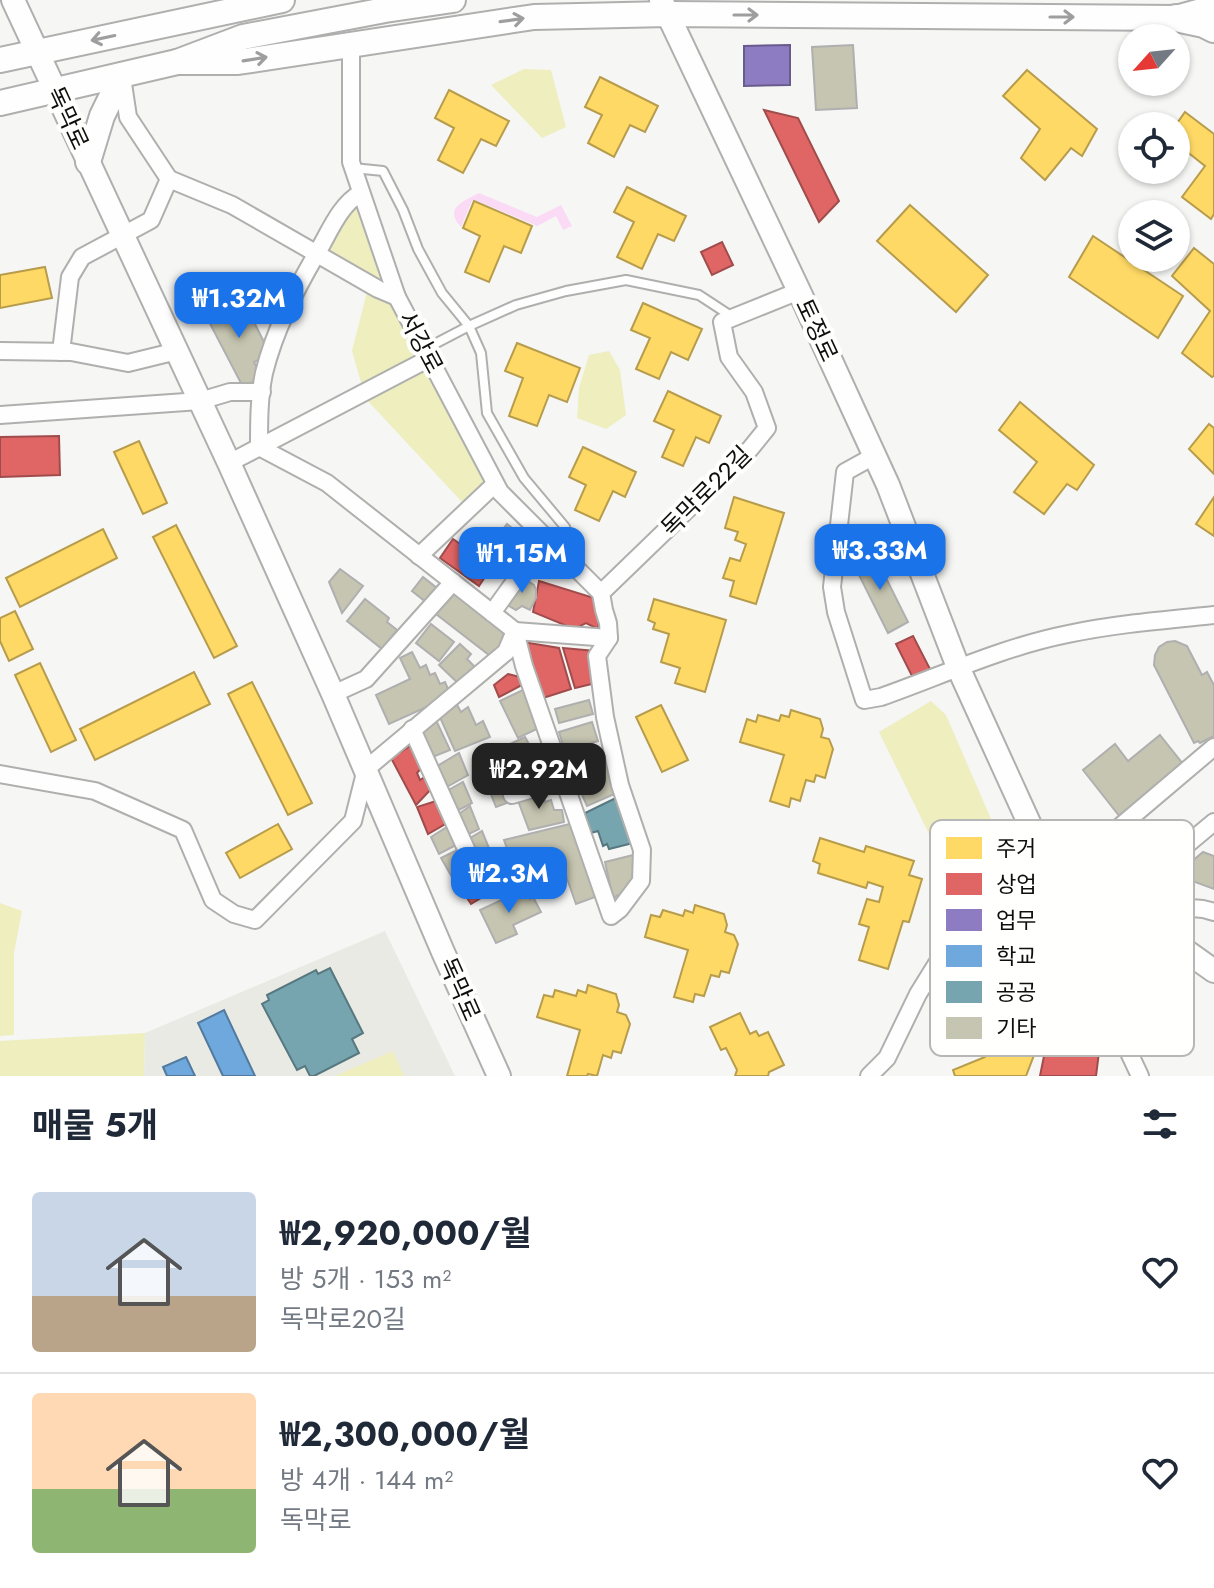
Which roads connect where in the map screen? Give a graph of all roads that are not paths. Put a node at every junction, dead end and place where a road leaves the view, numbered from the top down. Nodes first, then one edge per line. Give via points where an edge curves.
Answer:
1 (13, 0) edge
2 (211, 0) edge
3 (282, 0) edge
4 (453, 0) edge
5 (993, 0) edge
6 (1213, 0) edge
7 (664, 7) edge
8 (1026, 17) junction
9 (1176, 18) junction
10 (167, 24) junction
11 (1214, 29) edge
12 (351, 44) junction
13 (38, 52) junction
14 (0, 60) edge
15 (177, 62) junction
16 (122, 75) junction
17 (55, 91) junction
18 (0, 103) edge
19 (88, 162) junction
20 (353, 167) junction
21 (169, 179) junction
22 (361, 193) junction
23 (123, 236) junction
24 (317, 253) junction
25 (799, 291) junction
26 (397, 297) junction
27 (733, 318) junction
28 (469, 326) junction
29 (0, 351) edge
30 (177, 351) junction
31 (61, 352) junction
32 (427, 354) junction
33 (262, 392) junction
34 (200, 401) junction
35 (0, 415) edge
36 (259, 447) junction
37 (874, 456) junction
38 (229, 463) junction
39 (495, 484) junction
40 (548, 541) junction
41 (419, 556) junction
42 (453, 582) junction
43 (601, 593) junction
44 (492, 613) junction
45 (1214, 615) edge
46 (515, 631) junction
47 (609, 638) junction
48 (958, 667) junction
49 (333, 694) junction
50 (412, 729) junction
51 (1209, 752) edge
52 (366, 769) junction
53 (1214, 772) edge
54 (0, 774) edge
55 (563, 780) junction
56 (512, 795) dead end
57 (1028, 820) edge
58 (1128, 820) edge
59 (1214, 822) edge
60 (1194, 839) edge
61 (476, 871) dead end
62 (1194, 908) edge
63 (1214, 912) edge
64 (1194, 956) edge
65 (1214, 971) edge
66 (930, 975) edge
67 (1131, 1056) edge
68 (499, 1076) edge
69 (869, 1076) edge
70 (1140, 1076) edge

1 - 13 main road, 독막로
2 - 10 main road
3 - 10 main road
4 - 15 main road via 243,37
5 - 8 main road
6 - 9 main road via 1205,10
7 -> 8 main road
12 -> 7 main road via 534,17
7 - 25 main road, 토정로
8 -> 9 main road
9 - 11 highway
10 -> 13 main road
15 -> 12 main road via 238,62
12 - 20 street, 서강로
13 - 14 main road
13 - 17 main road, 독막로
15 - 16 main road
16 - 17 main road
16 - 19 main road
16 - 21 street via 128,117
17 - 18 main road
17 - 19 main road, 독막로
19 - 23 main road, 독막로
20 - 22 street, 서강로
20 - 28 lane via 383,171 442,293
21 - 23 street via 151,220
21 - 24 street via 232,205
22 - 24 street via 352,198
22 - 26 street, 서강로
23 - 30 main road, 독막로
23 - 31 street via 82,257 70,277
24 - 26 street
24 - 33 street via 286,309
25 - 27 street
25 - 37 main road, 토정로
26 - 32 street, 서강로
27 - 28 lane via 699,295 626,280 516,305
27 - 43 street, 독막로22길 via 722,322 729,357 754,392 767,428
28 - 32 lane
28 - 40 lane via 481,353 487,413 524,478 565,527
29 - 31 street
30 - 31 street via 128,363
30 - 34 main road, 독막로
32 - 36 street
32 - 39 street, 서강로
33 - 34 street via 230,392
33 - 36 street
34 - 35 street
34 - 38 main road, 독막로
36 - 38 street
36 - 41 street via 327,483
37 - 48 main road, 토정로
37 - 48 street via 845,472 832,587 864,700
38 - 49 main road, 독막로
39 - 40 street, 서강로
39 - 41 street
40 - 43 street, 서강로
40 - 44 street
41 - 42 street
42 - 44 street
42 - 49 street via 366,679
43 - 47 street
44 - 46 street
45 - 48 street via 1067,634
46 - 47 street
46 - 50 street via 506,652
46 - 55 street
47 - 55 street via 597,656 605,717 642,850 641,881 611,916
48 - 57 main road, 토정로
49 - 52 main road, 독막로
50 - 52 street
50 - 61 street
51 - 53 street
51 - 58 street
52 - 54 street via 353,821 255,920 213,900 183,830 95,791
52 - 68 main road, 독막로
55 - 56 street
59 - 60 street
62 - 63 street
64 - 65 main road, 토정로
66 - 69 street via 887,1058
67 - 70 street

